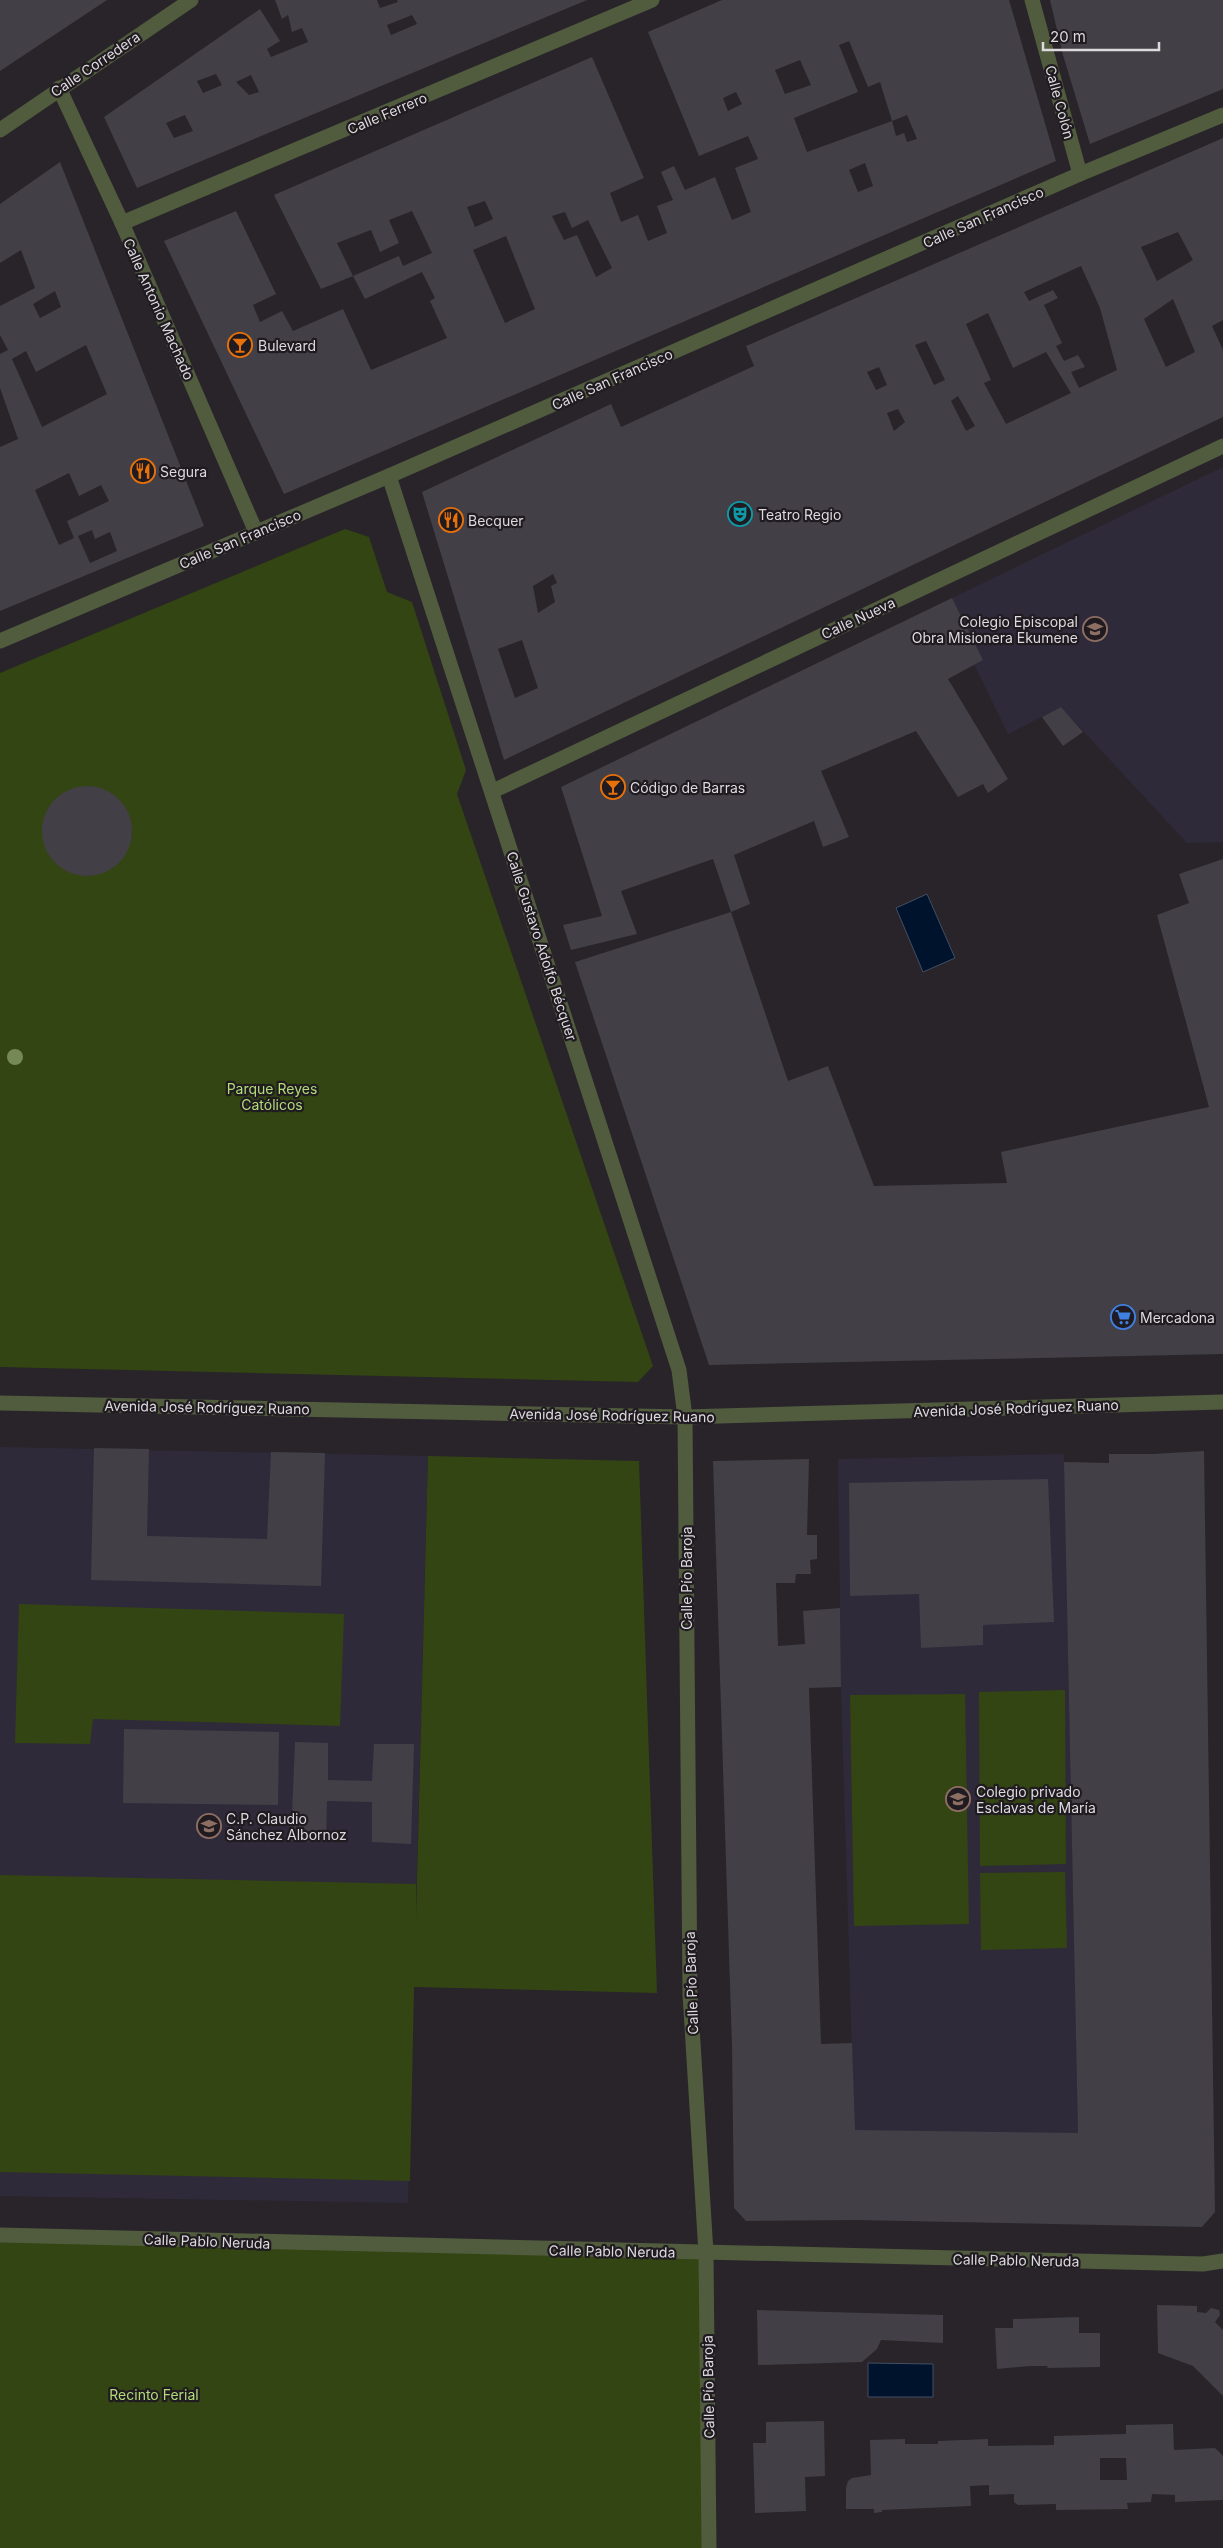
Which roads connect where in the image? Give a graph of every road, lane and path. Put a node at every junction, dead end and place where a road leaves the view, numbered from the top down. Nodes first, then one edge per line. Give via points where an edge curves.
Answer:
1 (190, 0) edge
2 (652, 0) edge
3 (1032, 0) edge
4 (59, 88) junction
5 (1223, 115) edge
6 (0, 130) edge
7 (1080, 174) junction
8 (122, 223) junction
9 (1223, 446) edge
10 (389, 476) junction
11 (256, 532) junction
12 (0, 641) edge
13 (492, 791) junction
14 (1223, 1402) edge
15 (0, 1403) edge
16 (685, 1417) junction
17 (0, 2235) edge
18 (706, 2253) junction
19 (1223, 2261) edge
20 (709, 2548) edge

1 - 4 street, Calle Corredera
2 - 8 street, Calle Ferrero
3 - 7 street, Calle Colón
4 - 6 street, Calle Corredera
4 - 8 street, Calle Antonio Machado
5 - 7 street, Calle San Francisco
7 - 10 street, Calle San Francisco
8 - 11 street, Calle Antonio Machado
9 - 13 street, Calle Nueva
10 - 11 street, Calle San Francisco
10 - 13 street, Calle Gustavo Adolfo Bécquer
11 - 12 street, Calle San Francisco
13 - 16 street, Calle Gustavo Adolfo Bécquer via 679,1370
14 - 16 street, Avenida José Rodríguez Ruano
15 - 16 street, Avenida José Rodríguez Ruano
16 - 18 street, Calle Pío Baroja via 690,1994
17 - 18 street, Calle Pablo Neruda
18 - 19 street, Calle Pablo Neruda via 1203,2264
18 - 20 street, Calle Pío Baroja

